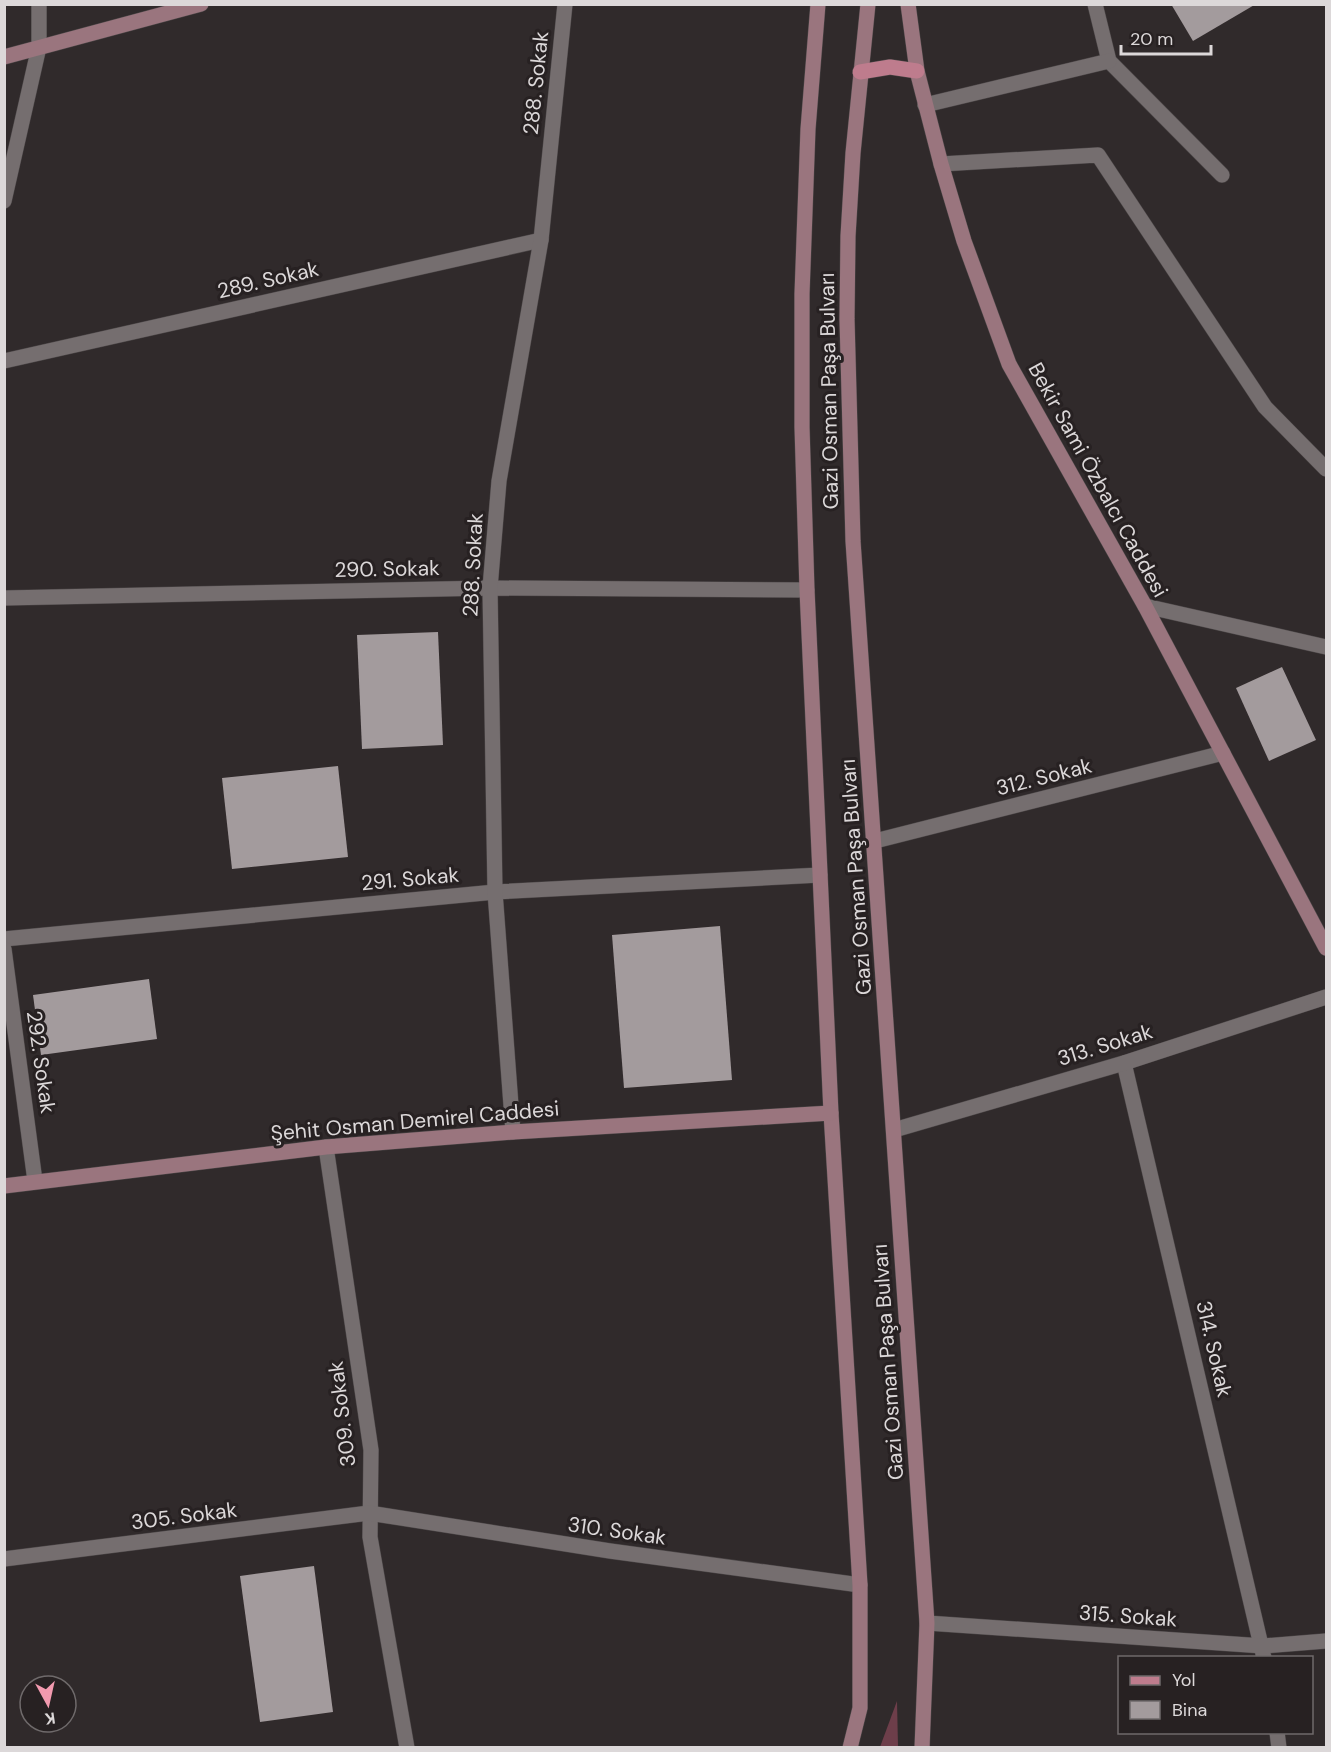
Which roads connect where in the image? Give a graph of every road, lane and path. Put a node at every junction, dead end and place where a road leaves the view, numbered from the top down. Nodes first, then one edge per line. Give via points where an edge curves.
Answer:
1 (39, 4) edge
2 (201, 4) edge
3 (565, 4) edge
4 (818, 4) edge
5 (868, 4) edge
6 (908, 4) edge
7 (1095, 4) edge
8 (39, 47) junction
9 (4, 57) edge
10 (1108, 61) junction
11 (917, 71) junction
12 (860, 72) junction
13 (925, 105) junction
14 (941, 165) junction
15 (1222, 175) dead end
16 (4, 201) edge
17 (541, 240) junction
18 (4, 361) edge
19 (1326, 469) edge
20 (490, 588) junction
21 (807, 590) junction
22 (4, 598) edge
23 (1145, 606) junction
24 (1326, 647) edge
25 (1223, 753) junction
26 (875, 841) junction
27 (820, 875) junction
28 (495, 892) junction
29 (4, 939) edge
30 (1326, 948) edge
31 (4, 949) edge
32 (1326, 997) edge
33 (1124, 1062) junction
34 (831, 1113) junction
35 (894, 1130) junction
36 (513, 1132) junction
37 (326, 1148) junction
38 (35, 1181) junction
39 (4, 1185) edge
40 (369, 1513) junction
41 (4, 1559) edge
42 (860, 1585) junction
43 (927, 1623) junction
44 (1326, 1641) edge
45 (1264, 1652) edge
46 (406, 1748) edge
47 (850, 1748) edge
48 (922, 1748) edge

1 - 8 street
2 - 8 main road
3 - 17 street, 288. Sokak
4 - 21 main road, Gazi Osman Paşa Bulvarı via 808,129 802,294
5 - 12 main road, Gazi Osman Paşa Bulvarı
6 - 11 main road, Bekir Sami Özbalcı Caddesi
7 - 10 street
8 - 9 main road
8 - 16 street
10 - 13 street
10 - 15 street
11 - 12 main road via 890,67
11 - 13 main road, Bekir Sami Özbalcı Caddesi
12 - 26 main road, Gazi Osman Paşa Bulvarı via 847,319 853,541
13 - 14 main road, Bekir Sami Özbalcı Caddesi
14 - 19 street via 1098,156 1264,407
14 - 23 main road, Bekir Sami Özbalcı Caddesi via 1009,364
17 - 18 street, 289. Sokak
17 - 20 street, 288. Sokak via 499,481
20 - 21 street, 290. Sokak
20 - 22 street, 290. Sokak
20 - 28 street, 288. Sokak
21 - 27 main road, Gazi Osman Paşa Bulvarı
23 - 24 street
23 - 25 main road, Bekir Sami Özbalcı Caddesi
25 - 26 street, 312. Sokak
25 - 30 main road, Bekir Sami Özbalcı Caddesi
26 - 35 main road, Gazi Osman Paşa Bulvarı
27 - 28 street, 291. Sokak
27 - 34 main road, Gazi Osman Paşa Bulvarı
28 - 29 street, 291. Sokak
28 - 36 street, 288. Sokak
31 - 38 street, 292. Sokak
32 - 33 street, 313. Sokak
33 - 35 street, 313. Sokak
33 - 45 street, 314. Sokak
34 - 36 main road, Şehit Osman Demirel Caddesi
34 - 42 main road, Gazi Osman Paşa Bulvarı
35 - 43 main road, Gazi Osman Paşa Bulvarı
36 - 37 main road, Şehit Osman Demirel Caddesi
37 - 38 main road, Şehit Osman Demirel Caddesi
37 - 40 street, 309. Sokak via 371,1450
38 - 39 main road, Şehit Osman Demirel Caddesi
40 - 41 street, 305. Sokak
40 - 42 street, 310. Sokak
40 - 46 street, 309. Sokak
42 - 47 main road, Gazi Osman Paşa Bulvarı via 860,1708
43 - 45 street, 315. Sokak
43 - 48 main road, Gazi Osman Paşa Bulvarı
44 - 45 street, 315. Sokak

